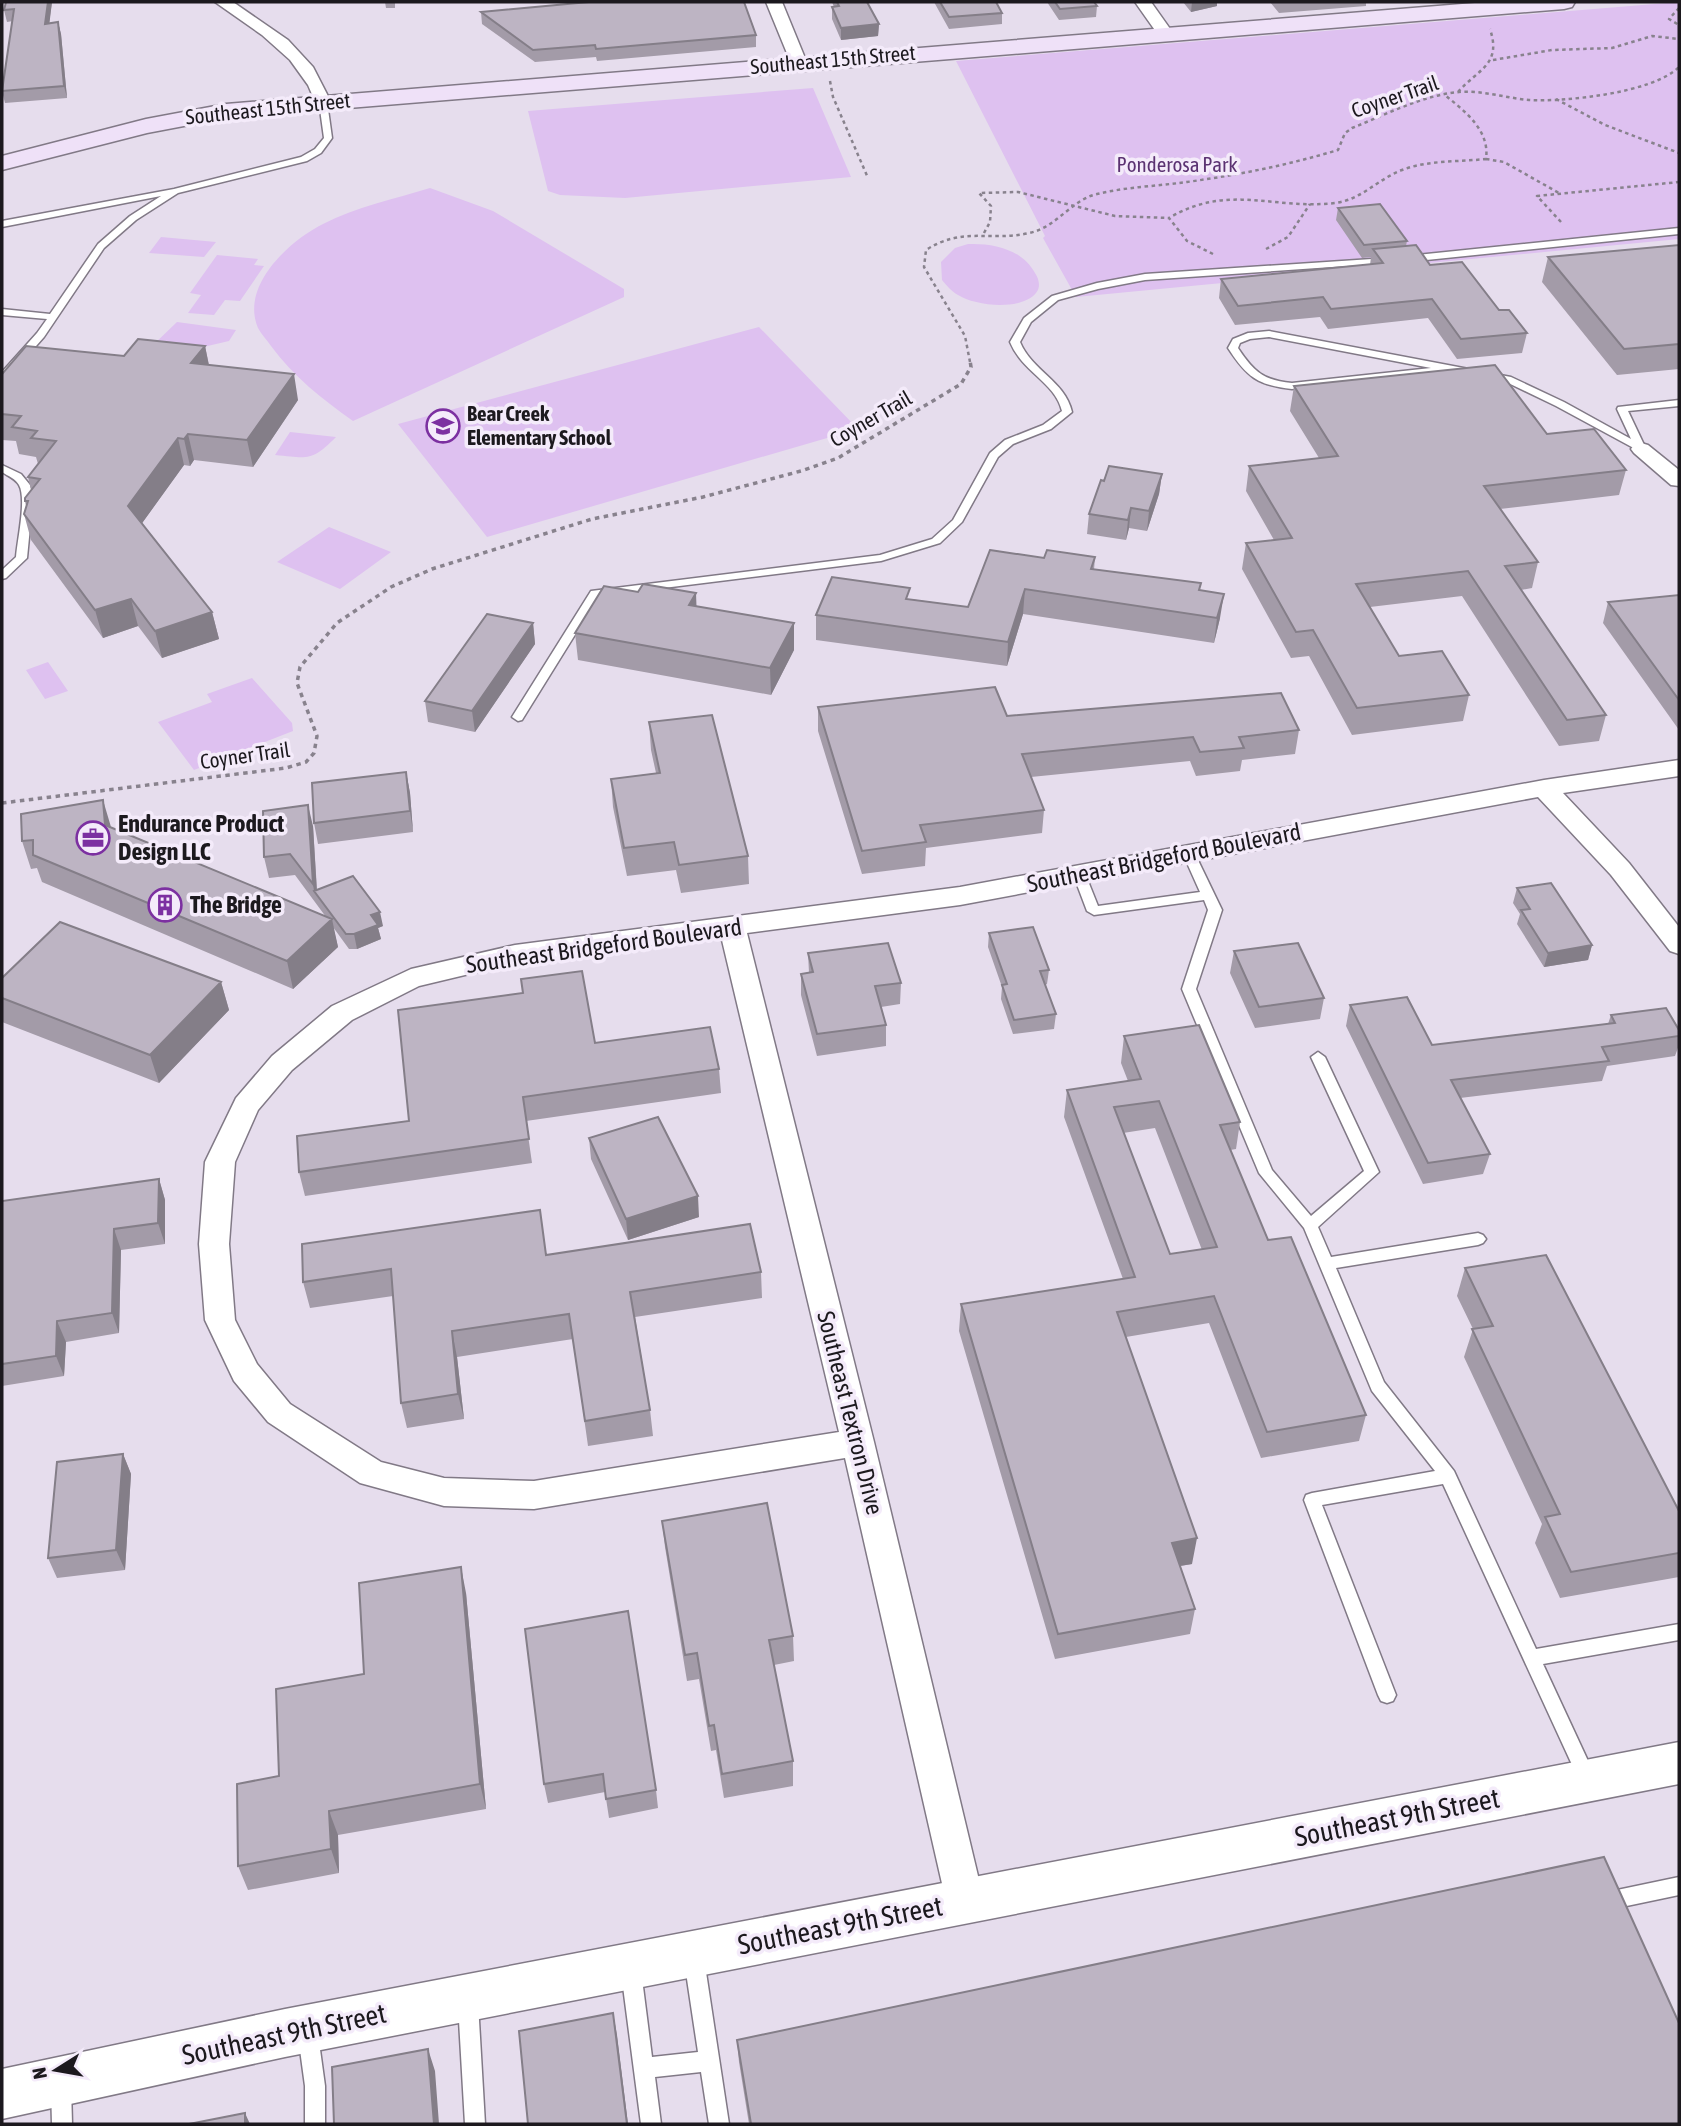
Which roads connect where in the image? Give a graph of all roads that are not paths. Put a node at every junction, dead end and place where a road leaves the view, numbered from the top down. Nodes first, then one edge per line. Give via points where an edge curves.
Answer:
1 (223, 2) edge
2 (774, 2) edge
3 (1143, 2) edge
4 (1564, 2) edge
5 (1433, 7) edge
6 (1165, 33) junction
7 (799, 63) junction
8 (323, 102) junction
9 (104, 138) junction
10 (2, 163) edge
11 (2, 171) edge
12 (174, 191) junction
13 (2, 224) edge
14 (1679, 232) edge
15 (2, 312) edge
16 (54, 317) junction
17 (1455, 368) junction
18 (2, 378) edge
19 (1679, 403) edge
20 (1641, 449) junction
21 (2, 468) edge
22 (1679, 480) edge
23 (2, 576) edge
24 (518, 717) dead end
25 (1679, 768) edge
26 (1544, 788) junction
27 (1189, 854) junction
28 (1079, 874) junction
29 (1208, 895) junction
30 (732, 927) junction
31 (1679, 945) edge
32 (1318, 1057) dead end
33 (1310, 1225) junction
34 (1478, 1239) dead end
35 (1327, 1264) junction
36 (858, 1442) junction
37 (1448, 1476) junction
38 (1679, 1632) edge
39 (1531, 1658) junction
40 (1387, 1695) dead end
41 (1679, 1763) edge
42 (1588, 1781) junction
43 (1679, 1886) edge
44 (1617, 1899) edge
45 (965, 1901) junction
46 (693, 1954) junction
47 (630, 1966) junction
48 (468, 1997) junction
49 (307, 2029) junction
50 (711, 2061) junction
51 (643, 2068) junction
52 (2, 2094) edge
53 (61, 2103) edge
54 (315, 2124) edge
55 (475, 2124) edge
56 (650, 2124) edge
57 (719, 2124) edge

1 - 8 street via 270,32 293,55
2 - 7 street
3 - 6 street
4 - 5 main road, Southeast 15th Street via 1474,9
5 - 6 main road, Southeast 15th Street
6 - 7 main road, Southeast 15th Street
7 - 8 main road, Southeast 15th Street
8 - 9 main road, Southeast 15th Street via 189,116
8 - 12 lane via 328,138 318,151 304,159
9 - 10 main road, Southeast 15th Street
9 - 11 main road, Southeast 15th Street
12 - 13 lane
12 - 16 lane via 102,246
14 - 24 lane via 1329,267 1145,277 1055,298 1027,320 1014,342 1030,369 1059,390 1067,401 1067,412 1048,426 1009,442 994,455 957,522 936,541 881,558 595,593
15 - 16 lane
16 - 18 lane
17 - 17 lane via 1269,334 1248,336 1236,341 1233,348 1250,373 1266,384 1292,386
17 - 20 lane via 1507,379
19 - 20 lane via 1622,409
20 - 22 street
21 - 23 lane via 17,476 28,496 21,558
25 - 26 street, Southeast Bridgeford Boulevard
26 - 27 street, Southeast Bridgeford Boulevard
26 - 31 street via 1620,869
27 - 28 street, Southeast Bridgeford Boulevard
27 - 29 lane
28 - 29 lane via 1094,911
28 - 30 street, Southeast Bridgeford Boulevard via 960,896
29 - 33 lane via 1215,910 1189,989 1266,1173
30 - 36 street, Southeast Textron Drive
30 - 36 street, Southeast Bridgeford Boulevard via 515,954 411,978 342,1013 282,1063 246,1104 220,1162 214,1244 220,1320 245,1372 279,1413 372,1473 444,1492 534,1495
32 - 33 lane via 1372,1172
33 - 35 lane
34 - 35 lane
35 - 37 lane via 1378,1386
36 - 45 street, Southeast Textron Drive
37 - 39 lane
37 - 40 lane via 1312,1500
38 - 39 lane
39 - 42 lane
41 - 42 street, Southeast 9th Street
42 - 45 street, Southeast 9th Street
43 - 44 lane
45 - 46 street, Southeast 9th Street
46 - 47 street, Southeast 9th Street
46 - 50 lane
47 - 48 street, Southeast 9th Street
47 - 51 lane
48 - 49 street, Southeast 9th Street
48 - 55 lane
49 - 53 street, Southeast 9th Street
49 - 54 lane
50 - 51 lane
50 - 57 lane
51 - 56 lane
52 - 53 street, Southeast 9th Street

